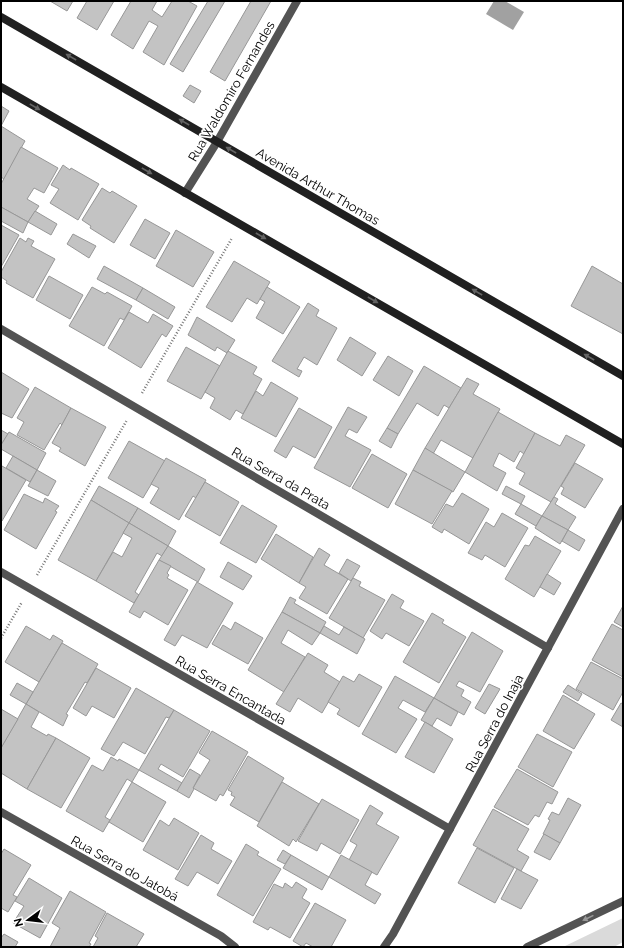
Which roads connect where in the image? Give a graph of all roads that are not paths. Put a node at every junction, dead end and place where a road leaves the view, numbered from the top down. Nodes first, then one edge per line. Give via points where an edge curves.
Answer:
1 (297, 1) edge
2 (1, 17) edge
3 (1, 87) edge
4 (218, 142) junction
5 (185, 193) junction
6 (1, 329) edge
7 (623, 376) edge
8 (623, 444) edge
9 (623, 509) edge
10 (1, 572) edge
11 (548, 648) junction
12 (1, 812) edge
13 (450, 829) junction
14 (623, 901) edge
15 (235, 947) edge
16 (384, 947) edge
17 (527, 947) edge

1 - 4 street, Rua Waldomiro Fernandes
4 -> 2 main road, Avenida Arthur Thomas
3 -> 5 main road
4 - 5 street, Rua Waldomiro Fernandes
7 -> 4 main road, Avenida Arthur Thomas
5 -> 8 main road
6 - 11 street, Rua Serra da Prata
9 - 11 street, Rua Serra do Inaja
10 - 13 street, Rua Serra Encantada
11 - 13 street, Rua Serra do Inaja
12 - 15 street, Rua Serra do Jatobá via 221,936
13 - 16 street, Rua Serra do Inaja via 394,934
14 -> 17 street

